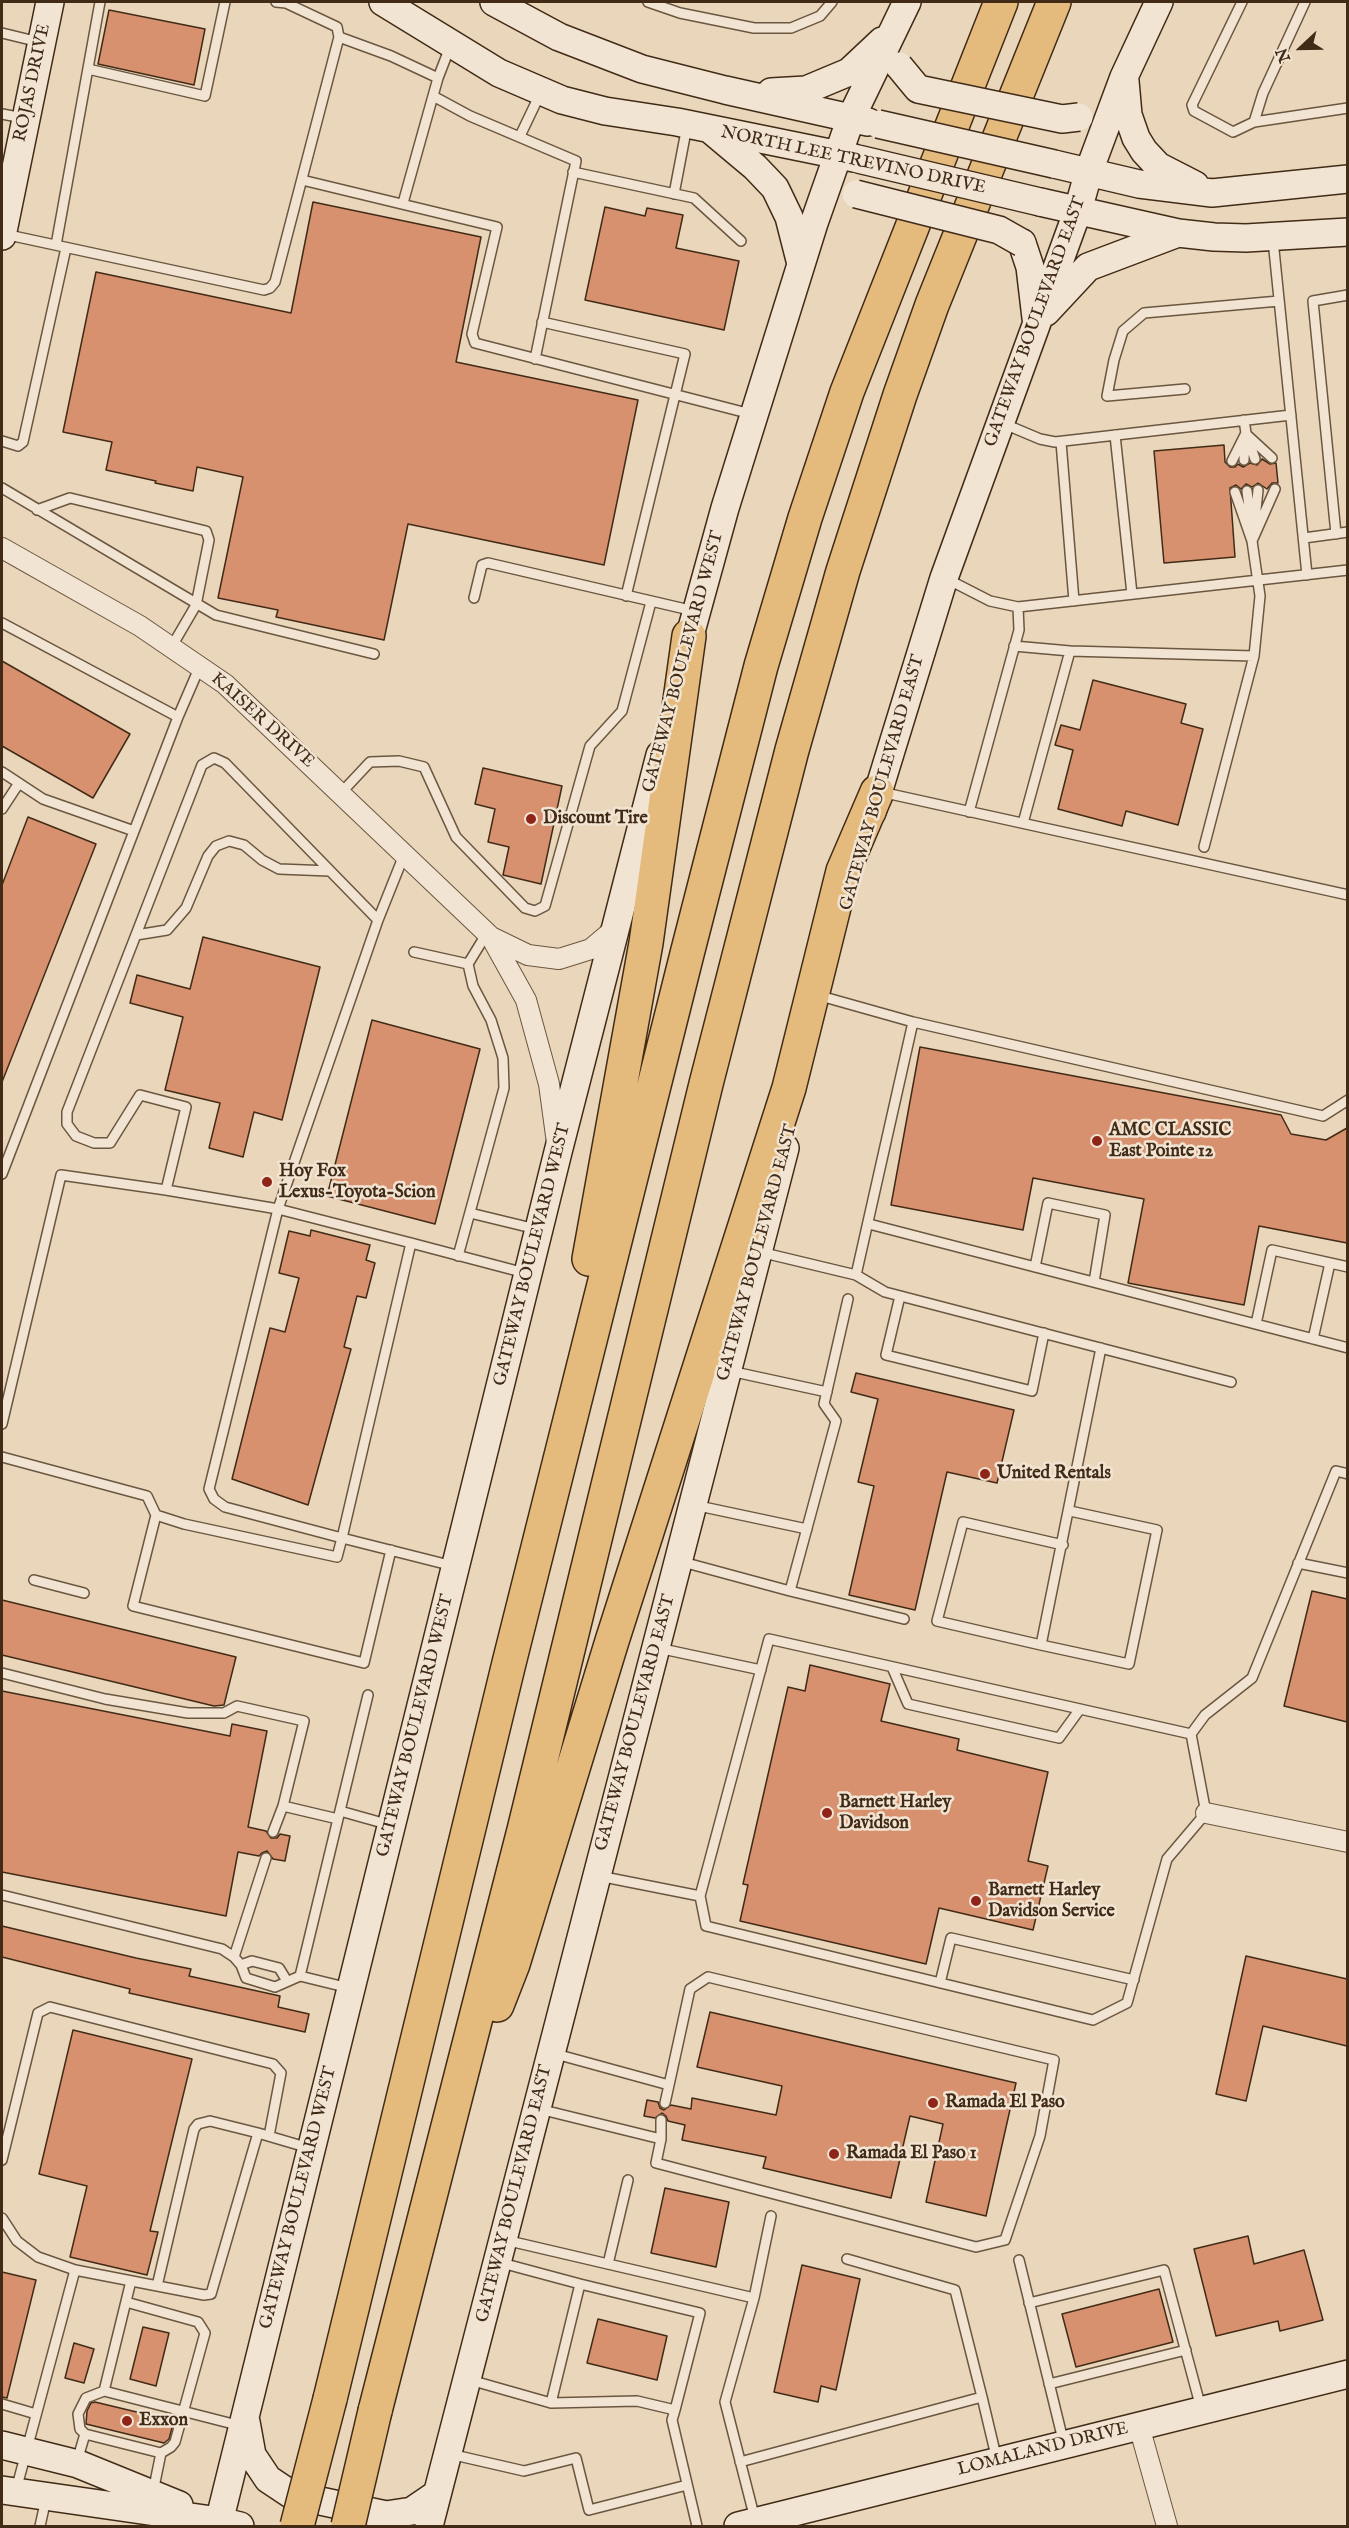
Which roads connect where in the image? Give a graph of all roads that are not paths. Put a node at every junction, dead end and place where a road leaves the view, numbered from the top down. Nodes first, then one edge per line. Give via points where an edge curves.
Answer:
1 (50, 2) edge
2 (100, 2) edge
3 (225, 2) edge
4 (283, 2) edge
5 (382, 2) edge
6 (494, 2) edge
7 (648, 2) edge
8 (832, 2) edge
9 (907, 2) edge
10 (1001, 2) edge
11 (1054, 2) edge
12 (1159, 2) edge
13 (1242, 2) edge
14 (1305, 2) edge
15 (2, 33) edge
16 (891, 33) junction
17 (339, 37) junction
18 (42, 42) junction
19 (452, 43) junction
20 (88, 69) junction
21 (1124, 77) junction
22 (438, 78) junction
23 (725, 90) junction
24 (541, 92) junction
25 (433, 96) junction
26 (1347, 108) edge
27 (14, 116) edge
28 (851, 118) junction
29 (1254, 122) junction
30 (699, 128) junction
31 (520, 136) junction
32 (848, 156) junction
33 (1089, 171) junction
34 (573, 172) junction
35 (1347, 179) edge
36 (302, 180) junction
37 (1212, 193) junction
38 (674, 194) junction
39 (403, 203) junction
40 (1078, 210) junction
41 (814, 223) junction
42 (2, 226) edge
43 (1178, 232) junction
44 (1347, 232) edge
45 (1272, 237) junction
46 (741, 241) dead end
47 (56, 245) junction
48 (66, 248) junction
49 (801, 266) junction
50 (1347, 295) edge
51 (1279, 301) junction
52 (542, 322) junction
53 (1037, 322) junction
54 (535, 359) junction
55 (1185, 389) dead end
56 (675, 395) junction
57 (754, 415) junction
58 (1291, 415) junction
59 (1244, 420) junction
60 (1001, 422) junction
61 (1246, 433) junction
62 (1115, 435) junction
63 (2, 441) edge
64 (1061, 442) junction
65 (1264, 459) dead end
66 (1244, 460) dead end
67 (1232, 461) dead end
68 (2, 488) edge
69 (1247, 491) dead end
70 (1235, 492) dead end
71 (37, 510) junction
72 (1347, 532) edge
73 (1336, 534) junction
74 (1304, 538) junction
75 (1252, 541) junction
76 (2, 548) edge
77 (1347, 570) edge
78 (1307, 575) junction
79 (944, 578) junction
80 (1257, 580) junction
81 (1132, 594) junction
82 (626, 596) junction
83 (474, 598) dead end
84 (1074, 601) junction
85 (651, 602) junction
86 (195, 605) junction
87 (1018, 607) junction
88 (2, 623) edge
89 (693, 624) junction
90 (172, 646) junction
91 (1014, 646) junction
92 (1070, 651) junction
93 (374, 654) dead end
94 (1254, 656) junction
95 (200, 666) junction
96 (178, 717) junction
97 (2, 772) edge
98 (19, 783) junction
99 (877, 792) junction
100 (340, 794) junction
101 (2, 809) edge
102 (969, 812) junction
103 (1023, 824) junction
104 (134, 831) junction
105 (1204, 848) dead end
106 (404, 855) junction
107 (330, 871) junction
108 (1347, 895) edge
109 (378, 920) junction
110 (617, 927) junction
111 (136, 935) junction
112 (489, 935) junction
113 (414, 952) dead end
114 (468, 964) junction
115 (824, 997) junction
116 (913, 1022) junction
117 (1347, 1100) edge
118 (558, 1152) junction
119 (2, 1174) edge
120 (165, 1190) junction
121 (278, 1209) junction
122 (470, 1213) junction
123 (869, 1224) junction
124 (539, 1230) junction
125 (411, 1243) junction
126 (758, 1251) junction
127 (458, 1256) junction
128 (1330, 1263) junction
129 (1035, 1267) junction
130 (1347, 1267) edge
131 (528, 1274) junction
132 (856, 1275) junction
133 (1094, 1282) junction
134 (900, 1296) junction
135 (848, 1299) dead end
136 (1256, 1324) junction
137 (1044, 1333) junction
138 (1313, 1339) junction
139 (1101, 1348) junction
140 (1347, 1348) edge
141 (727, 1371) junction
142 (1231, 1382) dead end
143 (827, 1392) junction
144 (2, 1424) edge
145 (2, 1457) edge
146 (1347, 1474) edge
147 (693, 1504) junction
148 (1070, 1511) junction
149 (156, 1515) junction
150 (807, 1529) junction
151 (342, 1538) junction
152 (1063, 1545) junction
153 (391, 1550) junction
154 (678, 1561) junction
155 (1298, 1563) junction
156 (455, 1566) junction
157 (1347, 1573) edge
158 (34, 1580) dead end
159 (790, 1591) junction
160 (84, 1593) dead end
161 (904, 1619) dead end
162 (1041, 1645) junction
163 (656, 1648) junction
164 (509, 1663) junction
165 (892, 1667) junction
166 (761, 1670) junction
167 (2, 1673) edge
168 (368, 1695) dead end
169 (1080, 1709) junction
170 (1191, 1734) junction
171 (282, 1806) junction
172 (1206, 1813) junction
173 (339, 1815) junction
174 (391, 1825) junction
175 (273, 1832) dead end
176 (1347, 1842) edge
177 (266, 1857) dead end
178 (597, 1875) junction
179 (2, 1895) edge
180 (700, 1896) junction
181 (238, 1961) junction
182 (300, 1976) junction
183 (1134, 1980) junction
184 (287, 1981) junction
185 (940, 1983) junction
186 (351, 1989) junction
187 (551, 2053) junction
188 (669, 2085) junction
189 (664, 2103) dead end
190 (537, 2108) junction
191 (661, 2120) dead end
192 (258, 2133) junction
193 (269, 2136) junction
194 (661, 2139) junction
195 (443, 2144) junction
196 (312, 2149) junction
197 (2, 2160) edge
198 (628, 2180) dead end
199 (771, 2216) dead end
200 (2, 2218) edge
201 (500, 2251) junction
202 (848, 2259) dead end
203 (1019, 2260) dead end
204 (608, 2264) junction
205 (75, 2270) junction
206 (131, 2281) junction
207 (580, 2284) junction
208 (157, 2286) junction
209 (754, 2298) junction
210 (126, 2302) junction
211 (1029, 2302) junction
212 (1186, 2350) junction
213 (1347, 2374) edge
214 (467, 2379) junction
215 (1049, 2384) junction
216 (104, 2391) junction
217 (982, 2397) junction
218 (551, 2403) junction
219 (2, 2404) edge
220 (675, 2410) junction
221 (1202, 2410) junction
222 (185, 2412) junction
223 (36, 2414) junction
224 (244, 2422) junction
225 (1139, 2426) junction
226 (85, 2434) junction
227 (1064, 2445) junction
228 (14, 2448) edge
229 (161, 2453) junction
230 (447, 2453) junction
231 (740, 2462) junction
232 (997, 2462) junction
233 (76, 2464) junction
234 (687, 2485) junction
235 (8, 2491) edge
236 (152, 2494) junction
237 (437, 2494) junction
238 (47, 2496) junction
239 (226, 2525) edge
240 (744, 2525) edge
241 (40, 2526) edge
242 (297, 2526) edge
243 (348, 2526) edge
244 (429, 2526) edge
245 (697, 2526) edge
246 (1167, 2526) edge

1 - 18 main road, ROJAS DRIVE
2 - 20 lane
3 - 20 lane via 205,96
4 - 17 lane via 337,27
5 - 19 main road, NORTH LEE TREVINO DRIVE
6 - 23 main road via 598,53 642,69
7 - 8 lane via 754,28 791,28 820,16
9 - 16 main road, GATEWAY BOULEVARD WEST
10 - 164 highway via 847,392 761,666
11 - 195 highway via 932,305 875,470 792,750
12 - 21 main road, GATEWAY BOULEVARD EAST
13 - 29 lane via 1192,105 1194,111 1233,132
14 - 29 lane via 1263,93
15 - 18 lane
16 - 21 main road, bridge via 899,66 918,89 1062,119 1079,117
16 - 23 main road via 849,72 806,90
16 - 28 main road, GATEWAY BOULEVARD WEST
17 - 22 lane
17 - 36 lane
18 - 27 main road, ROJAS DRIVE
19 - 22 lane
19 - 24 main road, NORTH LEE TREVINO DRIVE via 499,73
20 - 47 lane
21 - 33 main road, GATEWAY BOULEVARD EAST
21 - 37 main road via 1128,115 1144,151 1158,166
22 - 25 lane
23 - 28 main road
24 - 30 main road, NORTH LEE TREVINO DRIVE via 605,111
24 - 31 lane
25 - 31 lane
25 - 39 lane
26 - 29 lane
27 - 42 main road, ROJAS DRIVE
28 - 32 main road, GATEWAY BOULEVARD WEST
28 - 33 main road, bridge
30 - 32 main road, NORTH LEE TREVINO DRIVE
30 - 38 lane
30 - 49 main road via 755,167 775,188 789,217
31 - 34 lane via 576,161
32 - 40 main road, NORTH LEE TREVINO DRIVE, bridge
32 - 41 main road, GATEWAY BOULEVARD WEST
33 - 37 main road via 1139,184
33 - 40 main road, GATEWAY BOULEVARD EAST
34 - 38 lane
34 - 52 lane
35 - 37 main road
36 - 39 lane
36 - 48 lane via 275,282 264,290
38 - 46 lane via 694,198
39 - 54 lane via 497,227 472,340 478,345
40 - 43 main road, NORTH LEE TREVINO DRIVE
40 - 53 main road, GATEWAY BOULEVARD EAST
41 - 49 main road, GATEWAY BOULEVARD WEST
41 - 53 main road, bridge via 837,200 856,194 999,230 1022,243 1030,267
42 - 47 lane
43 - 45 main road, NORTH LEE TREVINO DRIVE via 1214,237
43 - 53 main road via 1088,267
44 - 45 main road, NORTH LEE TREVINO DRIVE
45 - 51 lane
47 - 48 lane
48 - 63 lane via 23,442 18,446
49 - 57 main road, GATEWAY BOULEVARD WEST
50 - 73 lane via 1314,301
51 - 55 lane via 1144,313 1123,331 1107,396
51 - 58 lane
52 - 54 lane
52 - 56 lane via 685,354
53 - 60 main road, GATEWAY BOULEVARD EAST
54 - 56 lane
56 - 57 lane
56 - 82 lane
57 - 89 main road, GATEWAY BOULEVARD WEST
58 - 59 lane
58 - 74 lane
59 - 61 lane
59 - 62 lane
60 - 64 lane via 1040,439
60 - 79 main road, GATEWAY BOULEVARD EAST
61 - 65 lane
61 - 66 lane
61 - 67 lane
62 - 64 lane
62 - 81 lane
64 - 84 lane
68 - 71 lane
69 - 75 lane
70 - 75 lane
71 - 86 lane
71 - 86 lane via 70,498 206,531 209,540
72 - 73 lane
73 - 74 lane
74 - 78 lane
75 - 75 lane via 1267,489
75 - 80 lane
76 - 90 street, KAISER DRIVE
77 - 78 lane
78 - 80 lane
79 - 87 lane via 990,601
79 - 99 main road, GATEWAY BOULEVARD EAST
80 - 81 lane
80 - 94 lane via 1260,596
81 - 84 lane
82 - 83 lane via 488,563 482,565
82 - 85 lane
84 - 87 lane
85 - 89 lane
85 - 100 lane via 622,711 590,746 545,906 535,911 525,908 456,837 424,767 399,761 370,762
86 - 90 lane
86 - 93 lane via 216,615
87 - 91 lane via 1019,630
88 - 96 lane
89 - 110 main road, GATEWAY BOULEVARD WEST
89 - 164 highway via 635,1013 583,1290 515,1562
90 - 95 street, KAISER DRIVE
91 - 92 lane
91 - 102 lane
92 - 94 lane
92 - 103 lane
94 - 105 lane
95 - 96 lane
95 - 100 street, KAISER DRIVE via 225,684
96 - 104 lane
97 - 98 lane
98 - 101 lane
98 - 104 lane via 43,799
99 - 102 lane
99 - 115 main road, GATEWAY BOULEVARD EAST
99 - 195 highway via 843,871 789,1088 513,1964
100 - 106 street, KAISER DRIVE
102 - 103 lane
103 - 108 lane
104 - 119 lane
106 - 109 lane
106 - 112 street, KAISER DRIVE
107 - 109 lane
107 - 111 lane via 279,869 244,845 229,841 216,846 208,856 186,909 167,930
107 - 111 lane via 225,763 214,758 202,765
109 - 121 lane
110 - 112 street, KAISER DRIVE via 591,949 559,959 528,955
110 - 118 main road, GATEWAY BOULEVARD WEST
111 - 120 lane via 67,1112 67,1125 76,1136 94,1143 110,1143 140,1095 186,1107
112 - 114 lane
112 - 118 street, KAISER DRIVE via 526,1000 549,1084
113 - 114 lane
114 - 122 lane via 503,1058 504,1088
115 - 116 lane
115 - 126 main road, GATEWAY BOULEVARD EAST
116 - 117 lane via 1323,1116
116 - 123 lane
118 - 124 main road, GATEWAY BOULEVARD WEST
120 - 121 lane
120 - 144 lane via 61,1176
121 - 125 lane
121 - 151 lane via 209,1488 214,1499 225,1507
122 - 124 lane
122 - 127 lane
123 - 129 lane
123 - 132 lane
124 - 131 main road, GATEWAY BOULEVARD WEST
125 - 127 lane
125 - 151 lane
126 - 132 lane
126 - 141 main road, GATEWAY BOULEVARD EAST
127 - 131 lane
128 - 130 lane
128 - 136 lane via 1272,1250
128 - 138 lane
129 - 133 lane
129 - 133 lane via 1048,1203 1106,1215
131 - 156 main road, GATEWAY BOULEVARD WEST
132 - 134 lane
133 - 136 lane
134 - 137 lane
134 - 137 lane via 886,1355 1032,1391
135 - 143 lane
136 - 138 lane
137 - 139 lane
138 - 140 lane
139 - 142 lane
139 - 148 lane
141 - 143 lane
141 - 147 main road, GATEWAY BOULEVARD EAST
143 - 150 lane via 824,1404 836,1421
145 - 149 lane via 147,1496
146 - 155 lane via 1336,1471
147 - 150 lane
147 - 154 main road, GATEWAY BOULEVARD EAST
148 - 152 lane
148 - 162 lane via 1158,1530 1129,1664
149 - 151 lane via 337,1557
149 - 153 lane via 133,1606 364,1662
150 - 159 lane
151 - 153 lane
152 - 162 lane
152 - 162 lane via 963,1522 937,1621
153 - 156 lane
154 - 159 lane
154 - 163 main road, GATEWAY BOULEVARD EAST
155 - 157 lane
155 - 170 lane via 1252,1678 1206,1715
156 - 174 main road, GATEWAY BOULEVARD WEST
158 - 160 lane
159 - 161 lane
163 - 166 lane
163 - 178 main road, GATEWAY BOULEVARD EAST
164 - 242 highway, bridge
165 - 166 lane via 769,1639
165 - 169 lane
165 - 169 lane via 908,1704 1059,1738
166 - 180 lane
167 - 171 lane via 105,1699 178,1712 224,1713 237,1706 304,1721
168 - 173 lane
169 - 170 lane
170 - 172 lane
171 - 173 lane
171 - 175 lane
172 - 176 street
172 - 183 lane via 1167,1859
173 - 174 lane
173 - 182 lane
174 - 186 main road, GATEWAY BOULEVARD WEST
177 - 181 lane
178 - 180 lane
178 - 187 main road, GATEWAY BOULEVARD EAST
179 - 181 lane via 222,1949
180 - 185 lane via 706,1926
181 - 184 lane via 279,1968
181 - 184 lane via 246,1978 275,1987
182 - 184 lane
182 - 186 lane
183 - 185 lane via 1127,2003 1093,2020
183 - 185 lane via 951,1938
186 - 196 main road, GATEWAY BOULEVARD WEST
187 - 188 lane
187 - 190 main road, GATEWAY BOULEVARD EAST
188 - 189 lane
188 - 194 lane via 690,1989 708,1977 1053,2060 1040,2136 1005,2240 976,2247 656,2163
190 - 194 lane
190 - 201 main road, GATEWAY BOULEVARD EAST
191 - 194 lane
192 - 193 lane
192 - 208 lane via 211,2294
192 - 208 lane via 210,2121 194,2129
193 - 196 lane
193 - 197 lane via 281,2073 273,2064 50,2007 38,2013
195 - 243 highway, bridge
196 - 224 main road, GATEWAY BOULEVARD WEST
198 - 204 lane
199 - 209 lane
200 - 205 lane via 17,2241 38,2257
201 - 204 lane
201 - 207 lane
201 - 214 main road, GATEWAY BOULEVARD EAST
202 - 217 lane via 955,2290
203 - 211 lane
204 - 209 lane
205 - 206 lane
205 - 223 lane
206 - 208 lane
206 - 210 lane
207 - 218 lane
207 - 220 lane via 700,2313
209 - 231 lane via 725,2402
210 - 216 lane
210 - 222 lane via 198,2322 204,2329
211 - 212 lane via 1164,2270
211 - 215 lane
212 - 215 lane
212 - 221 lane
213 - 221 main road, LOMALAND DRIVE
214 - 218 lane
214 - 230 main road, GATEWAY BOULEVARD EAST
215 - 227 lane
216 - 222 lane
216 - 226 lane via 83,2401 78,2422
217 - 231 lane
217 - 232 lane
218 - 220 lane via 637,2401
219 - 223 lane
220 - 234 lane via 672,2421
221 - 225 main road, LOMALAND DRIVE
222 - 224 lane
222 - 229 lane via 175,2442
223 - 228 lane
224 - 237 main road via 252,2455 268,2479 292,2495 386,2515 412,2511
224 - 239 main road, GATEWAY BOULEVARD WEST
225 - 227 main road, LOMALAND DRIVE
225 - 246 street
226 - 229 lane
226 - 233 lane
227 - 232 main road, LOMALAND DRIVE
228 - 233 main road
228 - 235 lane
229 - 236 lane
230 - 234 lane via 524,2471 576,2458 589,2510
230 - 237 main road, GATEWAY BOULEVARD EAST
231 - 240 lane
232 - 240 main road, LOMALAND DRIVE
233 - 236 main road
234 - 245 lane
235 - 238 main road
236 - 239 main road
237 - 244 main road, GATEWAY BOULEVARD EAST
238 - 239 main road
238 - 241 lane

